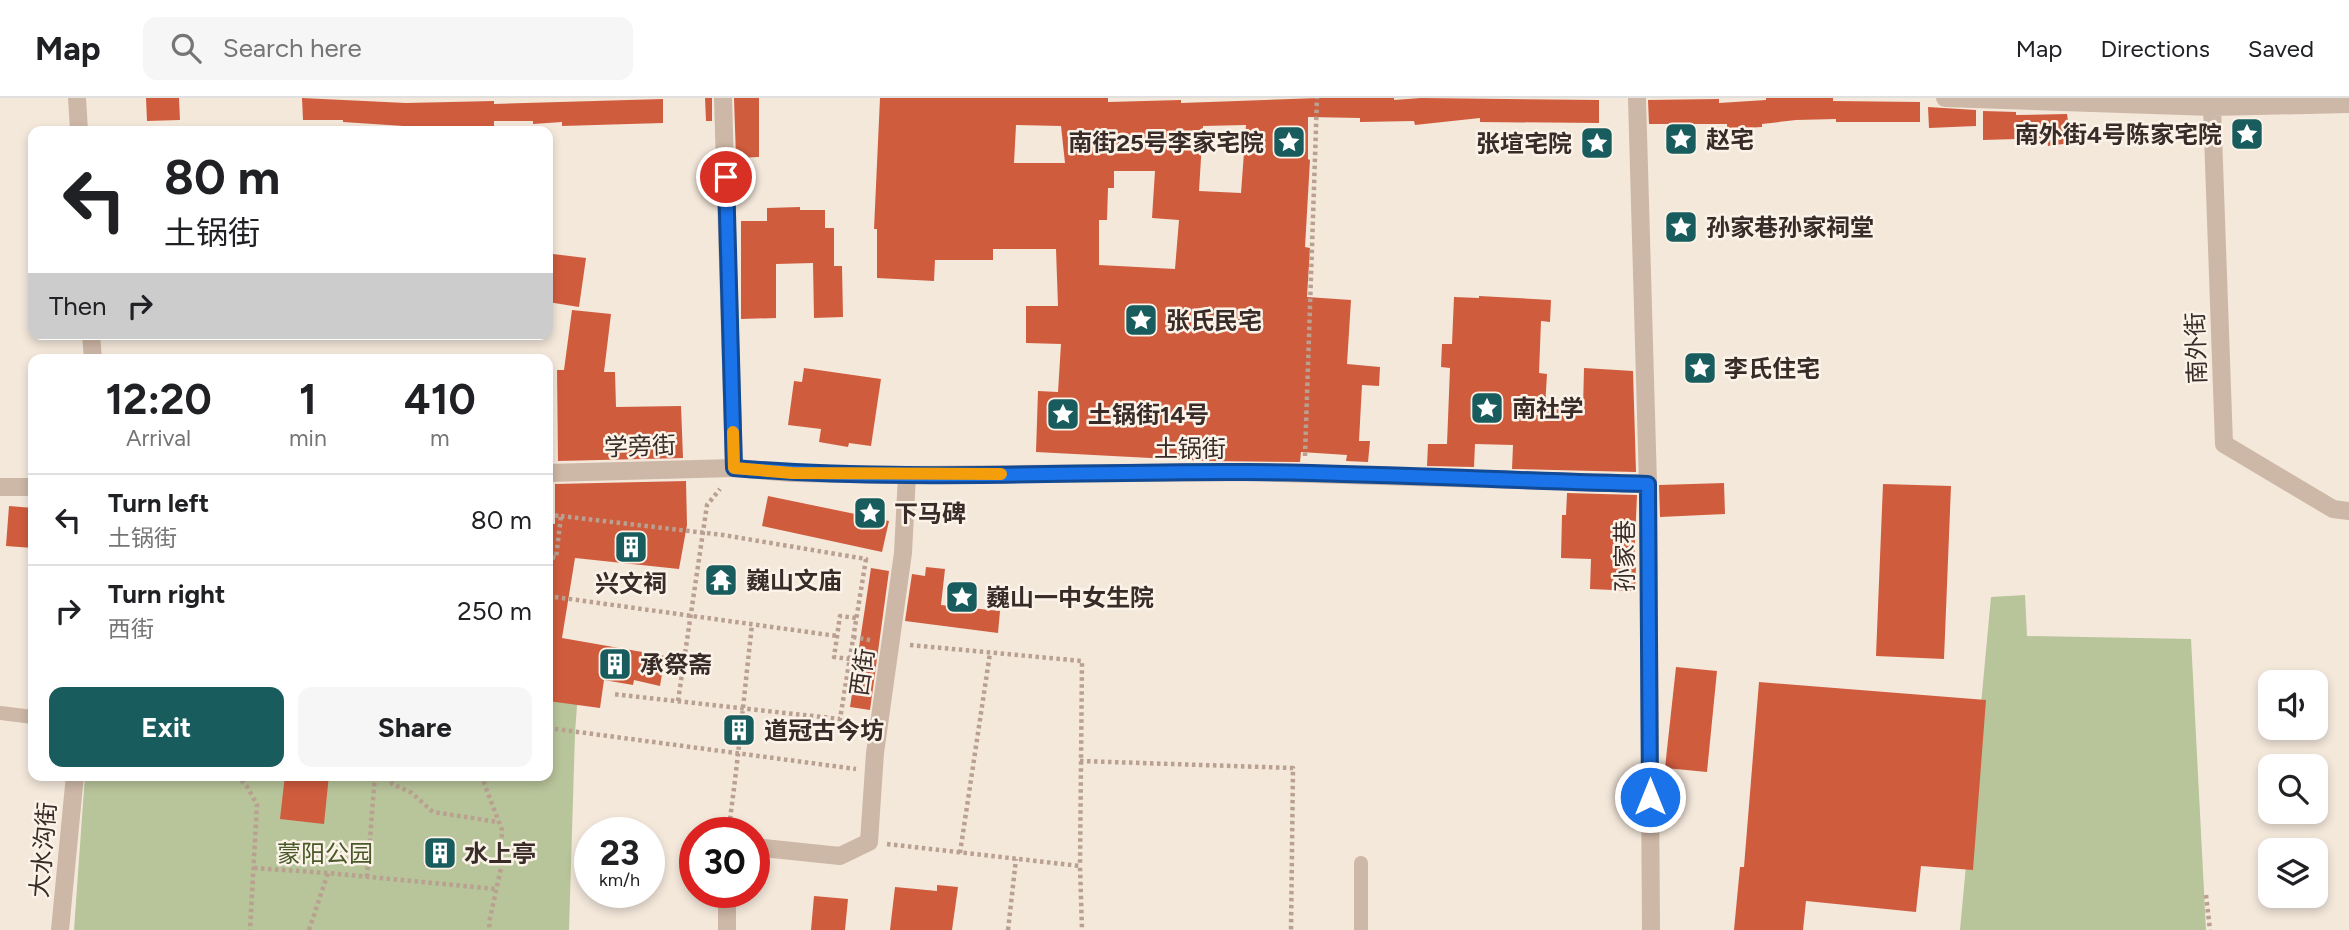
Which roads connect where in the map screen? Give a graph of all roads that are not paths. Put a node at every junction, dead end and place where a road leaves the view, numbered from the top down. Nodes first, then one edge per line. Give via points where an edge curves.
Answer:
1 (77, 98) edge
2 (723, 98) edge
3 (1637, 98) edge
4 (1945, 98) edge
5 (2349, 104) edge
6 (2212, 107) junction
7 (79, 126) edge
8 (729, 468) junction
9 (553, 473) edge
10 (907, 475) junction
11 (1648, 484) junction
12 (28, 486) edge
13 (0, 487) edge
14 (2349, 511) edge
15 (0, 713) edge
16 (28, 716) edge
17 (74, 781) edge
18 (770, 849) edge
19 (1361, 863) dead end
20 (727, 908) edge
21 (60, 930) edge
22 (727, 930) edge
23 (1361, 930) edge
24 (1651, 930) edge

1 - 7 street
2 - 8 street
3 - 11 street, 孙家巷
4 - 6 street
5 - 6 street
6 - 14 street, 南外街 via 2224,444 2333,509
8 - 9 street, 学旁街
8 - 10 street, 土锅街
10 - 11 street, 土锅街 via 1234,472
10 - 18 street, 西街 via 904,553 873,771 869,842 840,856
11 - 24 street, 孙家巷
12 - 13 street
15 - 16 lane
17 - 21 street, 大水沟街
19 - 23 lane
20 - 22 street

